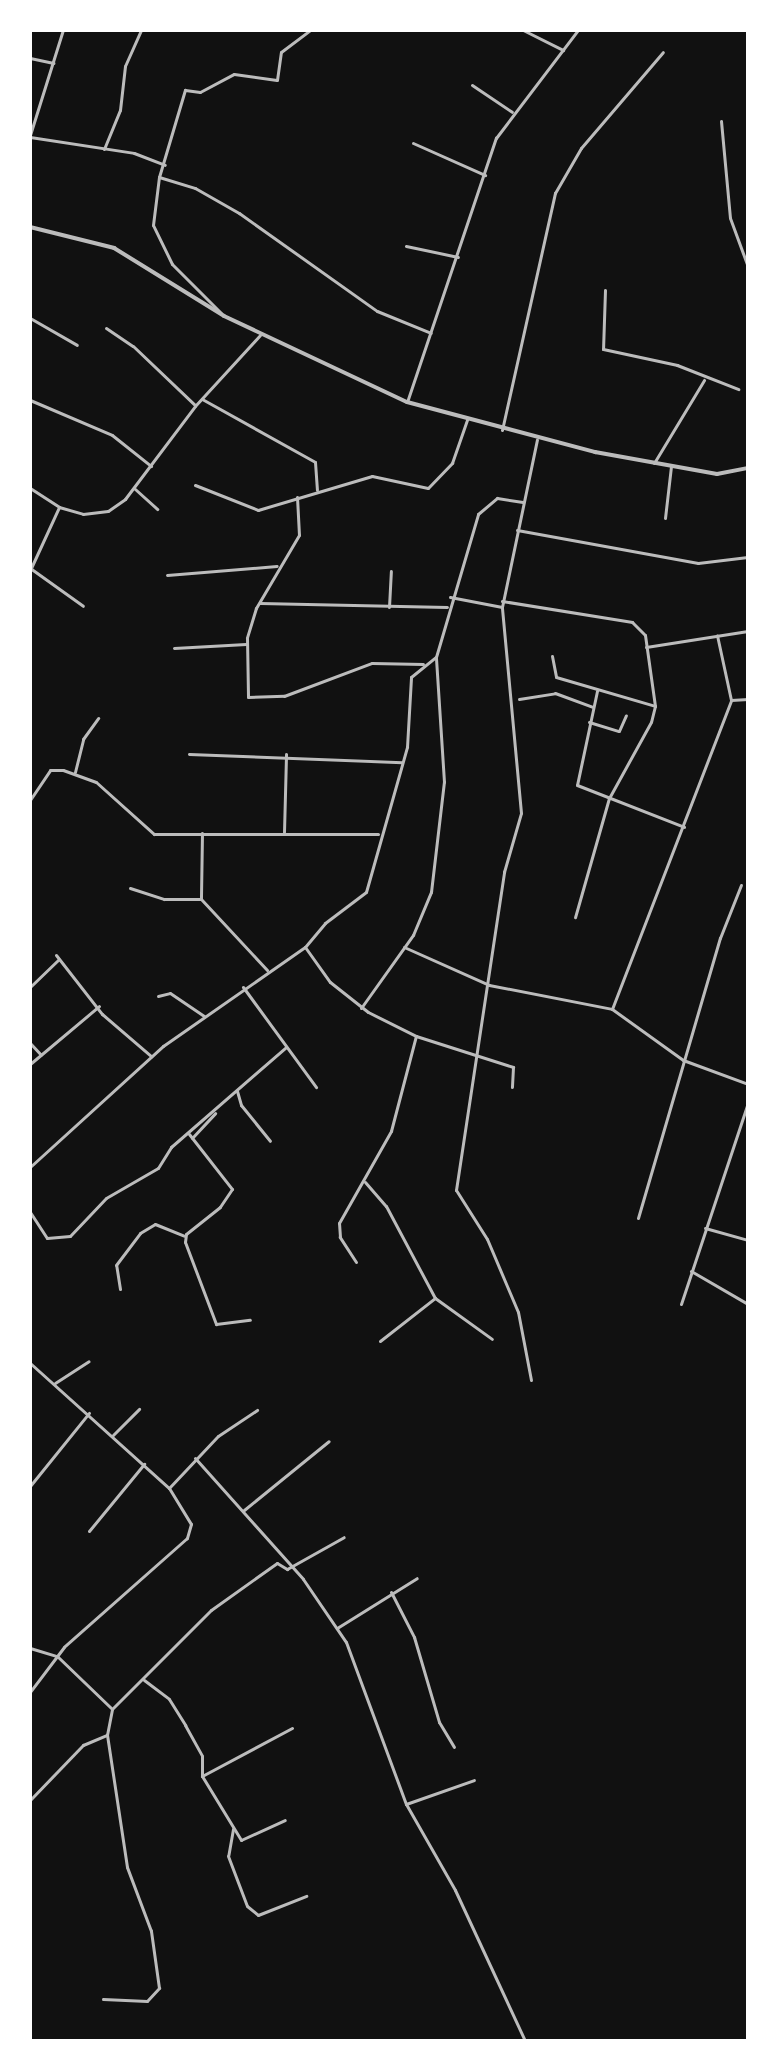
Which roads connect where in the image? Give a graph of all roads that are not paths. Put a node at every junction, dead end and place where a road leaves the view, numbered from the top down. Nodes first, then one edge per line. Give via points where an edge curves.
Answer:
1 (63, 30) edge
2 (141, 30) edge
3 (310, 30) edge
4 (523, 30) edge
5 (578, 30) edge
6 (563, 50) junction
7 (663, 52) dead end
8 (30, 58) edge
9 (53, 63) junction
10 (472, 85) dead end
11 (512, 112) junction
12 (721, 121) dead end
13 (30, 136) edge
14 (413, 143) dead end
15 (104, 149) junction
16 (165, 165) junction
17 (486, 175) junction
18 (159, 177) junction
19 (30, 227) edge
20 (406, 246) dead end
21 (458, 257) junction
22 (748, 267) edge
23 (606, 290) dead end
24 (224, 316) junction
25 (30, 318) edge
26 (106, 328) dead end
27 (431, 333) junction
28 (260, 335) junction
29 (77, 345) dead end
30 (704, 380) junction
31 (738, 389) dead end
32 (202, 399) junction
33 (30, 400) edge
34 (407, 402) junction
35 (195, 406) junction
36 (467, 420) junction
37 (502, 430) junction
38 (537, 440) junction
39 (654, 463) junction
40 (151, 466) junction
41 (671, 466) junction
42 (748, 468) edge
43 (195, 485) dead end
44 (30, 488) edge
45 (135, 489) junction
46 (317, 490) junction
47 (297, 497) junction
48 (523, 502) junction
49 (59, 507) junction
50 (157, 509) dead end
51 (665, 518) dead end
52 (517, 530) junction
53 (748, 557) edge
54 (277, 566) junction
55 (30, 568) edge
56 (391, 571) dead end
57 (166, 575) dead end
58 (450, 597) junction
59 (502, 602) junction
60 (260, 603) junction
61 (82, 606) dead end
62 (388, 607) junction
63 (447, 607) junction
64 (502, 608) junction
65 (748, 631) edge
66 (717, 635) junction
67 (246, 644) junction
68 (646, 647) junction
69 (174, 648) dead end
70 (552, 656) dead end
71 (436, 657) junction
72 (425, 664) junction
73 (597, 691) junction
74 (519, 699) dead end
75 (748, 699) edge
76 (731, 700) junction
77 (654, 706) junction
78 (593, 707) junction
79 (626, 715) dead end
80 (98, 718) dead end
81 (589, 722) junction
82 (189, 754) dead end
83 (286, 754) junction
84 (402, 762) junction
85 (75, 772) junction
86 (609, 798) junction
87 (30, 800) edge
88 (684, 828) junction
89 (284, 832) junction
90 (202, 833) junction
91 (378, 834) junction
92 (741, 885) dead end
93 (130, 888) dead end
94 (201, 899) junction
95 (576, 917) dead end
96 (305, 947) junction
97 (404, 947) junction
98 (56, 955) dead end
99 (59, 959) junction
100 (267, 970) junction
101 (489, 985) junction
102 (30, 987) edge
103 (243, 987) junction
104 (158, 996) dead end
105 (99, 1006) junction
106 (362, 1008) junction
107 (612, 1009) junction
108 (204, 1016) junction
109 (416, 1036) junction
110 (30, 1043) edge
111 (286, 1047) junction
112 (476, 1052) junction
113 (41, 1055) junction
114 (151, 1056) junction
115 (683, 1060) junction
116 (30, 1064) edge
117 (748, 1084) edge
118 (316, 1087) dead end
119 (512, 1087) dead end
120 (237, 1091) junction
121 (748, 1103) edge
122 (190, 1136) junction
123 (270, 1141) dead end
124 (30, 1167) edge
125 (365, 1182) junction
126 (30, 1212) edge
127 (638, 1218) dead end
128 (705, 1228) junction
129 (184, 1236) junction
130 (748, 1240) edge
131 (356, 1262) dead end
132 (691, 1271) junction
133 (120, 1289) dead end
134 (435, 1298) junction
135 (681, 1304) dead end
136 (748, 1304) edge
137 (249, 1320) dead end
138 (492, 1339) dead end
139 (380, 1341) dead end
140 (89, 1361) dead end
141 (30, 1364) edge
142 (531, 1380) dead end
143 (55, 1383) junction
144 (139, 1409) dead end
145 (257, 1410) dead end
146 (90, 1413) junction
147 (113, 1435) junction
148 (329, 1441) dead end
149 (195, 1458) junction
150 (144, 1464) junction
151 (30, 1486) edge
152 (169, 1488) junction
153 (244, 1510) junction
154 (89, 1530) dead end
155 (344, 1538) dead end
156 (292, 1567) junction
157 (417, 1578) dead end
158 (391, 1592) junction
159 (337, 1628) junction
160 (30, 1648) edge
161 (57, 1656) junction
162 (144, 1680) junction
163 (139, 1684) junction
164 (146, 1685) junction
165 (30, 1692) edge
166 (112, 1709) junction
167 (292, 1728) dead end
168 (107, 1735) junction
169 (454, 1747) dead end
170 (202, 1776) junction
171 (474, 1780) dead end
172 (31, 1799) edge
173 (406, 1804) junction
174 (285, 1820) dead end
175 (233, 1828) junction
176 (306, 1896) dead end
177 (103, 1999) dead end
178 (525, 2041) edge

1 - 9 street
2 - 15 street via 125,66 120,110
3 - 16 street via 281,52 277,80 234,74 200,92 185,90
4 - 6 street
5 - 6 street
6 - 11 street
7 - 37 street via 581,148 555,193
8 - 9 street
9 - 13 street
10 - 11 street
11 - 17 street via 496,138
12 - 22 street via 730,218
13 - 15 street
14 - 17 street
15 - 16 street
16 - 18 street
17 - 21 street
18 - 24 street via 153,225 172,264
18 - 27 street via 195,188 239,213 377,310
19 - 24 street via 114,248
20 - 21 street
21 - 27 street
23 - 30 street via 603,349 677,365
24 - 28 street
25 - 29 street
26 - 35 street
27 - 34 street
28 - 32 street
28 - 34 street
30 - 31 street
30 - 39 street
32 - 35 street
32 - 46 street via 315,462
33 - 40 street via 112,435
34 - 36 street
35 - 40 street
36 - 37 street
36 - 46 street via 452,463 428,488 380,475
37 - 38 street
38 - 39 street
38 - 48 street
39 - 41 street
40 - 45 street
41 - 42 street via 717,474
41 - 51 street
43 - 47 street via 258,510
44 - 49 street
45 - 49 street via 97,514
45 - 50 street
46 - 47 street
47 - 54 street via 299,535
48 - 52 street
48 - 58 street via 497,498 477,514
49 - 55 street
52 - 53 street via 698,563
52 - 59 street
54 - 57 street
54 - 60 street
55 - 61 street
56 - 62 street
58 - 63 street
58 - 64 street
59 - 64 street
59 - 68 street via 632,622 645,635
60 - 62 street
60 - 67 street
62 - 63 street
63 - 71 street
64 - 101 street via 522,804 504,873
65 - 66 street
66 - 68 street
66 - 76 street
67 - 69 street
67 - 72 street via 248,697 284,696 372,663
68 - 77 street
70 - 73 street via 552,674
71 - 72 street
71 - 97 street via 443,791 431,892 419,926
72 - 84 street via 411,677
73 - 77 street
73 - 78 street
74 - 78 street via 555,693
75 - 76 street
76 - 88 street
77 - 86 street via 637,754
78 - 81 street
79 - 81 street via 619,731
80 - 85 street via 83,739
81 - 86 street via 576,782
82 - 83 street
83 - 84 street
83 - 89 street
84 - 91 street
85 - 87 street via 50,770
85 - 90 street via 96,782 154,834
86 - 88 street
86 - 95 street
88 - 107 street
89 - 90 street
89 - 91 street
90 - 94 street
91 - 96 street via 366,892 325,923
92 - 115 street
93 - 94 street via 164,899
94 - 100 street
96 - 100 street
96 - 106 street via 330,982
97 - 101 street
97 - 106 street
98 - 99 street
99 - 102 street
99 - 105 street
100 - 103 street
101 - 107 street
101 - 112 street
103 - 108 street
103 - 111 street
104 - 108 street via 170,993
105 - 113 street
105 - 114 street
106 - 109 street
107 - 115 street
108 - 114 street
109 - 112 street
109 - 125 street via 391,1131
110 - 113 street
111 - 118 street
111 - 120 street
112 - 119 street via 513,1067
112 - 142 street via 456,1191 487,1239 518,1312
113 - 116 street
114 - 124 street
115 - 117 street
115 - 127 street
120 - 122 street
120 - 123 street via 241,1105
121 - 128 street
122 - 126 street via 158,1168 106,1198 70,1236 46,1238
122 - 129 street via 232,1189
125 - 131 street via 338,1227
125 - 134 street via 386,1206
128 - 130 street
128 - 132 street
129 - 133 street via 155,1224 140,1233 116,1265
129 - 137 street via 216,1324 226,1327
132 - 135 street
132 - 136 street
134 - 138 street
134 - 139 street
140 - 143 street
141 - 143 street
143 - 146 street
144 - 147 street
145 - 149 street
146 - 147 street
146 - 151 street
147 - 150 street
148 - 153 street
149 - 152 street
149 - 153 street
150 - 152 street
150 - 154 street
152 - 161 street via 189,1516 187,1538
153 - 156 street
155 - 156 street
156 - 159 street
156 - 162 street via 277,1563 211,1610
157 - 158 street
158 - 159 street
158 - 169 street via 414,1637 439,1722
159 - 173 street via 353,1657
160 - 161 street
161 - 165 street
161 - 166 street
162 - 163 street
162 - 164 street
163 - 164 street
163 - 166 street
164 - 170 street via 174,1707 202,1756
166 - 168 street
167 - 170 street
168 - 172 street via 83,1745
168 - 177 street via 127,1867 151,1931 159,1988 147,2001
170 - 175 street
171 - 173 street
173 - 178 street via 455,1890
174 - 175 street via 247,1840
175 - 176 street via 228,1856 247,1906 258,1915

